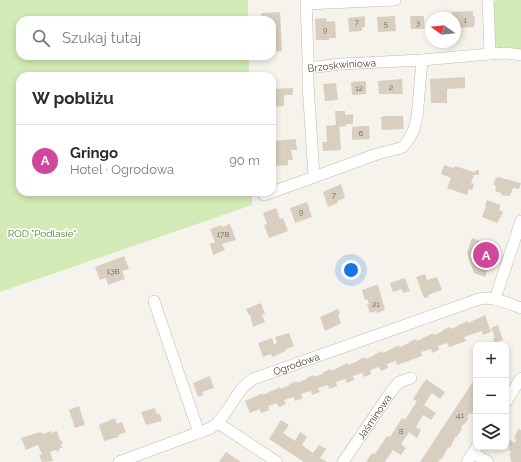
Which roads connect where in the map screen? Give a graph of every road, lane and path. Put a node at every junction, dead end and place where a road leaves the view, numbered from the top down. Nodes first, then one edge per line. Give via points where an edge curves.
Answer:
1 (395, 0) edge
2 (488, 0) edge
3 (306, 2) edge
4 (490, 54) junction
5 (521, 55) edge
6 (422, 60) junction
7 (308, 68) junction
8 (314, 177) junction
9 (276, 191) edge
10 (521, 222) edge
11 (495, 299) junction
12 (154, 301) dead end
13 (521, 308) edge
14 (411, 378) dead end
15 (520, 381) edge
16 (509, 398) edge
17 (218, 423) junction
18 (200, 433) junction
19 (473, 454) edge
20 (263, 458) edge
21 (119, 462) edge
22 (277, 462) edge
23 (343, 462) edge
24 (488, 462) edge

1 - 3 street
2 - 4 street
3 - 7 street
4 - 5 street, Brzoskwiniowa
4 - 6 street, Brzoskwiniowa
6 - 7 street, Brzoskwiniowa
6 - 8 street via 417,118 409,139 403,146
7 - 8 street, Brzoskwiniowa
8 - 9 street
10 - 11 street
11 - 13 street, Ogrodowa
11 - 17 street, Ogrodowa via 479,300 253,379 244,387
12 - 18 street
14 - 23 street, Jaśminowa via 399,382 390,393
15 - 16 street
17 - 18 street, Ogrodowa
17 - 20 street
18 - 21 street, Ogrodowa
19 - 24 street
20 - 22 street

